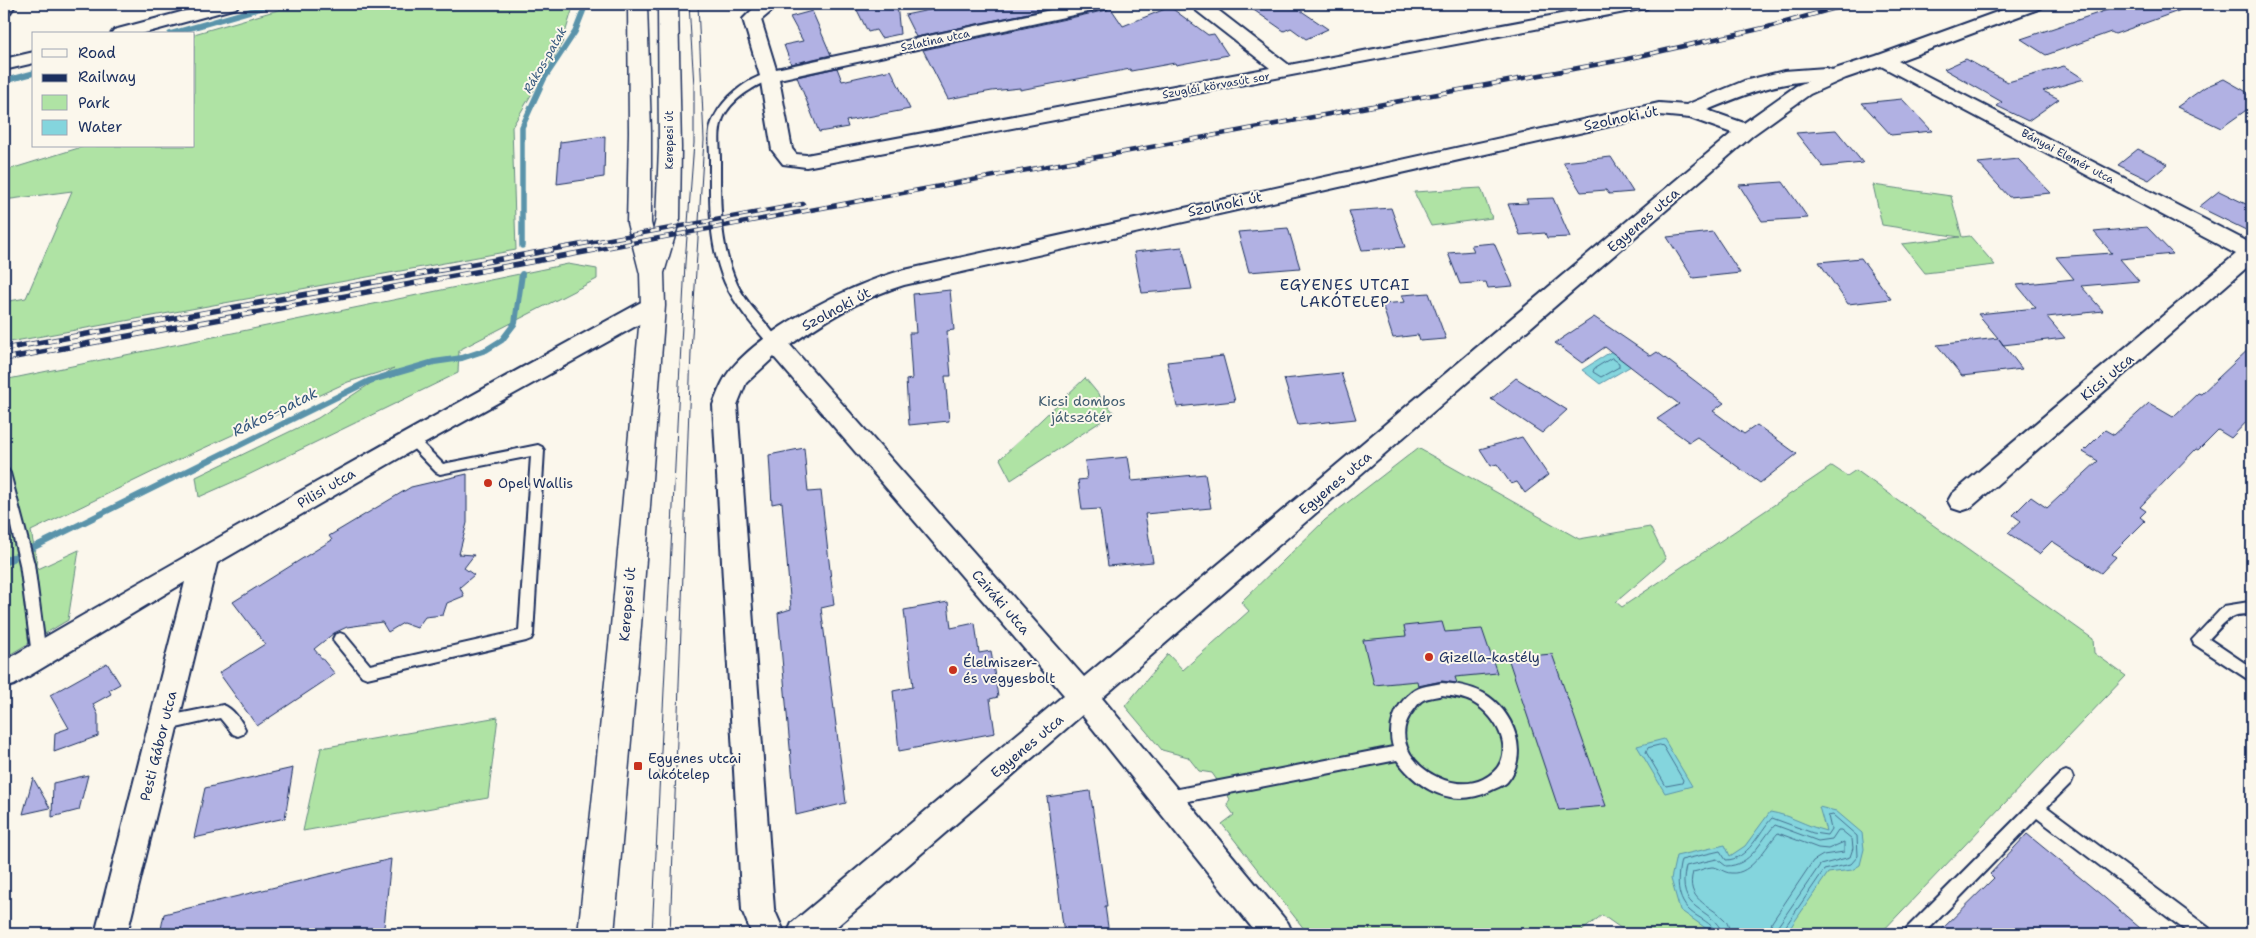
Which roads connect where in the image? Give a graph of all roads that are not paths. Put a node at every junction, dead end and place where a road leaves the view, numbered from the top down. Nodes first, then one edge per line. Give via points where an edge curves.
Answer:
1 (7, 4) edge
2 (230, 4) edge
3 (636, 4) edge
4 (668, 4) edge
5 (1101, 4) edge
6 (1199, 4) edge
7 (1641, 4) edge
8 (2035, 4) edge
9 (766, 7) edge
10 (4, 8) edge
11 (127, 32) edge
12 (32, 58) edge
13 (1883, 60) junction
14 (4, 66) edge
15 (1287, 72) junction
16 (1839, 74) junction
17 (769, 76) junction
18 (1689, 111) junction
19 (1746, 131) junction
20 (2252, 252) edge
21 (652, 290) junction
22 (776, 345) junction
23 (411, 439) junction
24 (4, 473) edge
25 (1961, 501) dead end
26 (8, 507) edge
27 (204, 557) junction
28 (2252, 610) edge
29 (340, 639) dead end
30 (39, 655) junction
31 (4, 676) edge
32 (2252, 676) edge
33 (1084, 697) junction
34 (163, 724) junction
35 (238, 729) dead end
36 (1402, 752) junction
37 (2066, 778) dead end
38 (1168, 798) junction
39 (2036, 808) junction
40 (111, 934) edge
41 (596, 934) edge
42 (769, 934) edge
43 (803, 934) edge
44 (1277, 934) edge
45 (1913, 934) edge
46 (2203, 934) edge

1 - 10 street
2 - 11 street
3 - 21 main road, Kerepesi út via 639,224
4 - 21 main road, Kerepesi út via 668,219
5 - 17 street, Szlatina utca
6 - 15 street
7 - 15 street, Szuglói körvasút sor
8 - 13 street
9 - 17 street via 752,19
12 - 14 street
13 - 16 street, Egyenes utca
13 - 20 street, Bányai Elemér utca
15 - 17 street, Szuglói körvasút sor via 806,161 790,160 782,150
16 - 18 street, Szolnoki út via 1784,77 1751,85
16 - 19 street, Egyenes utca via 1803,90
17 - 22 lane via 745,88 726,105 715,128 715,204 721,254 730,282 745,308
18 - 19 street, Szolnoki út
18 - 22 street, Szolnoki út via 1659,109 937,270 887,283 836,306
19 - 33 street, Egyenes utca
20 - 25 street, Kicsi utca
21 - 23 street, Pilisi utca
21 - 41 main road, Kerepesi út via 627,616
22 - 33 street, Cziráki utca
22 - 42 street via 744,369 732,386 725,405 758,910
23 - 27 street, Pilisi utca
23 - 29 lane via 440,469 538,450 526,635 367,672
24 - 26 lane
26 - 30 lane via 22,540
27 - 30 street, Pilisi utca
27 - 34 street, Pesti Gábor utca
28 - 32 lane via 2229,610 2199,640
30 - 31 street, Pilisi utca
33 - 38 street, Cziráki utca
33 - 43 street, Egyenes utca
34 - 35 lane via 223,711
34 - 40 street, Pesti Gábor utca
36 - 36 lane via 1405,760 1425,781 1452,792 1480,790 1487,786 1501,777 1511,756 1508,730 1492,708 1468,693 1442,689 1418,696 1401,713 1396,736
36 - 38 lane
37 - 39 lane
38 - 44 street, Cziráki utca
39 - 45 lane
39 - 46 lane

